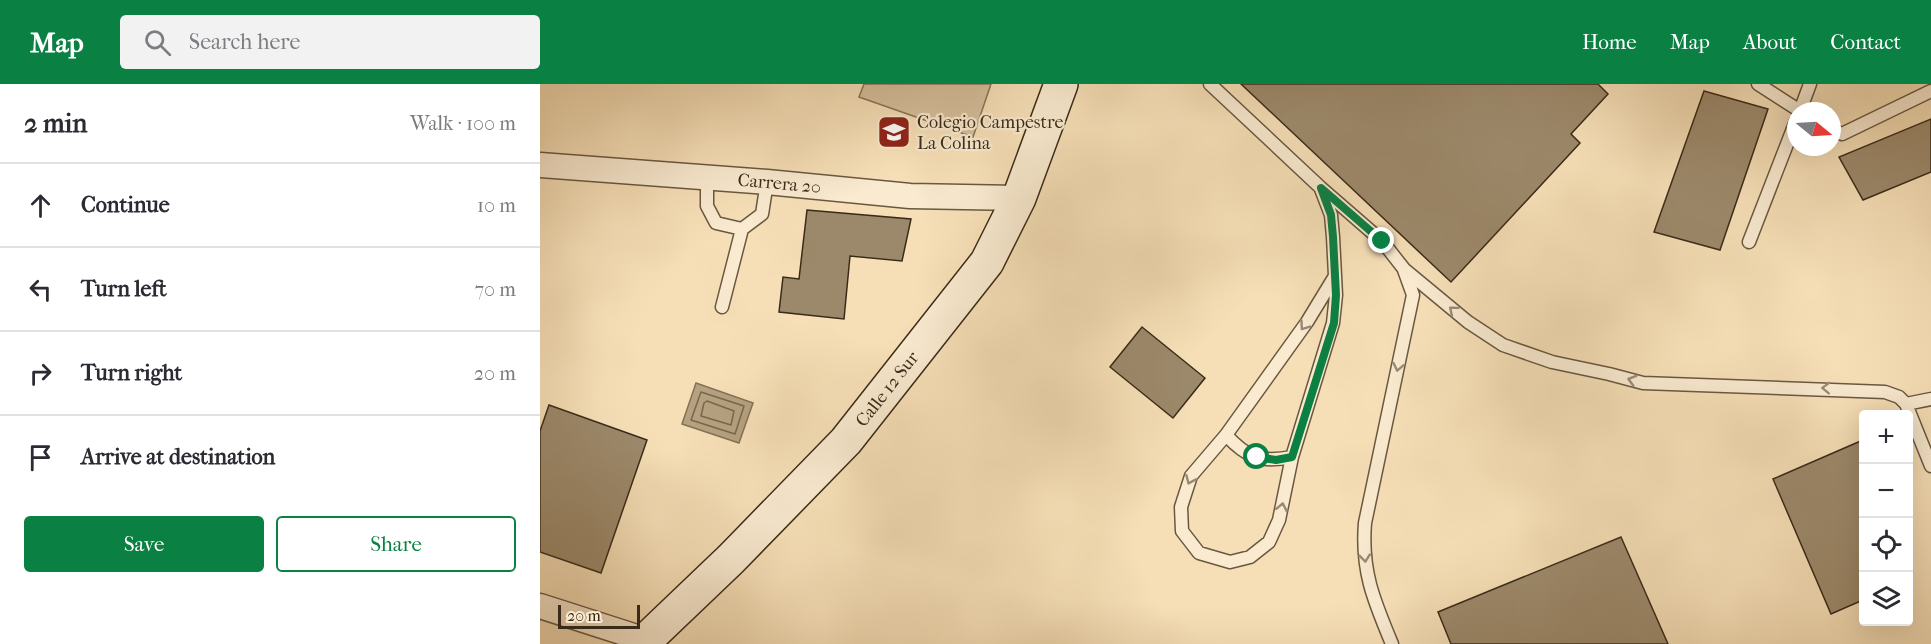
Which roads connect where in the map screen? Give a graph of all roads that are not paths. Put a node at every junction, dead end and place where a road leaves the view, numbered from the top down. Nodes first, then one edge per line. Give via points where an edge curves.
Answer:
1 (1061, 84) edge
2 (1210, 84) edge
3 (1758, 84) edge
4 (1810, 84) edge
5 (1931, 91) edge
6 (1803, 102) edge
7 (1787, 103) edge
8 (1841, 134) edge
9 (1787, 144) edge
10 (540, 165) edge
11 (707, 177) junction
12 (767, 182) junction
13 (1321, 188) junction
14 (1019, 198) junction
15 (742, 229) junction
16 (1749, 242) dead end
17 (1404, 269) junction
18 (1335, 276) junction
19 (722, 307) dead end
20 (1931, 399) edge
21 (1906, 404) junction
22 (1226, 435) junction
23 (1292, 457) junction
24 (1931, 466) edge
25 (540, 606) edge
26 (646, 643) edge
27 (1392, 644) edge

1 - 14 main road, Calle 12 Sur
2 - 13 lane
3 - 7 lane
4 - 6 lane
5 - 8 lane
9 - 16 lane
10 - 11 street, Carrera 20
11 - 12 street, Carrera 20
11 - 15 lane via 707,206 716,222
12 - 14 street, Carrera 20 via 910,196
12 - 15 lane via 762,214
13 - 17 lane via 1382,241
13 - 18 lane via 1331,215
14 - 26 main road, Calle 12 Sur via 987,262 846,441
15 - 19 lane
21 -> 17 lane via 1885,392 1642,383 1552,362 1503,345 1468,322
17 -> 27 lane via 1413,295 1363,545 1367,577
18 -> 22 lane
18 - 23 lane via 1334,323
20 - 21 lane
21 - 24 lane
22 - 23 lane via 1240,451 1257,457
22 -> 23 lane via 1191,476 1181,507 1182,531 1199,553 1230,562 1250,558 1269,542 1279,520
25 - 26 street

